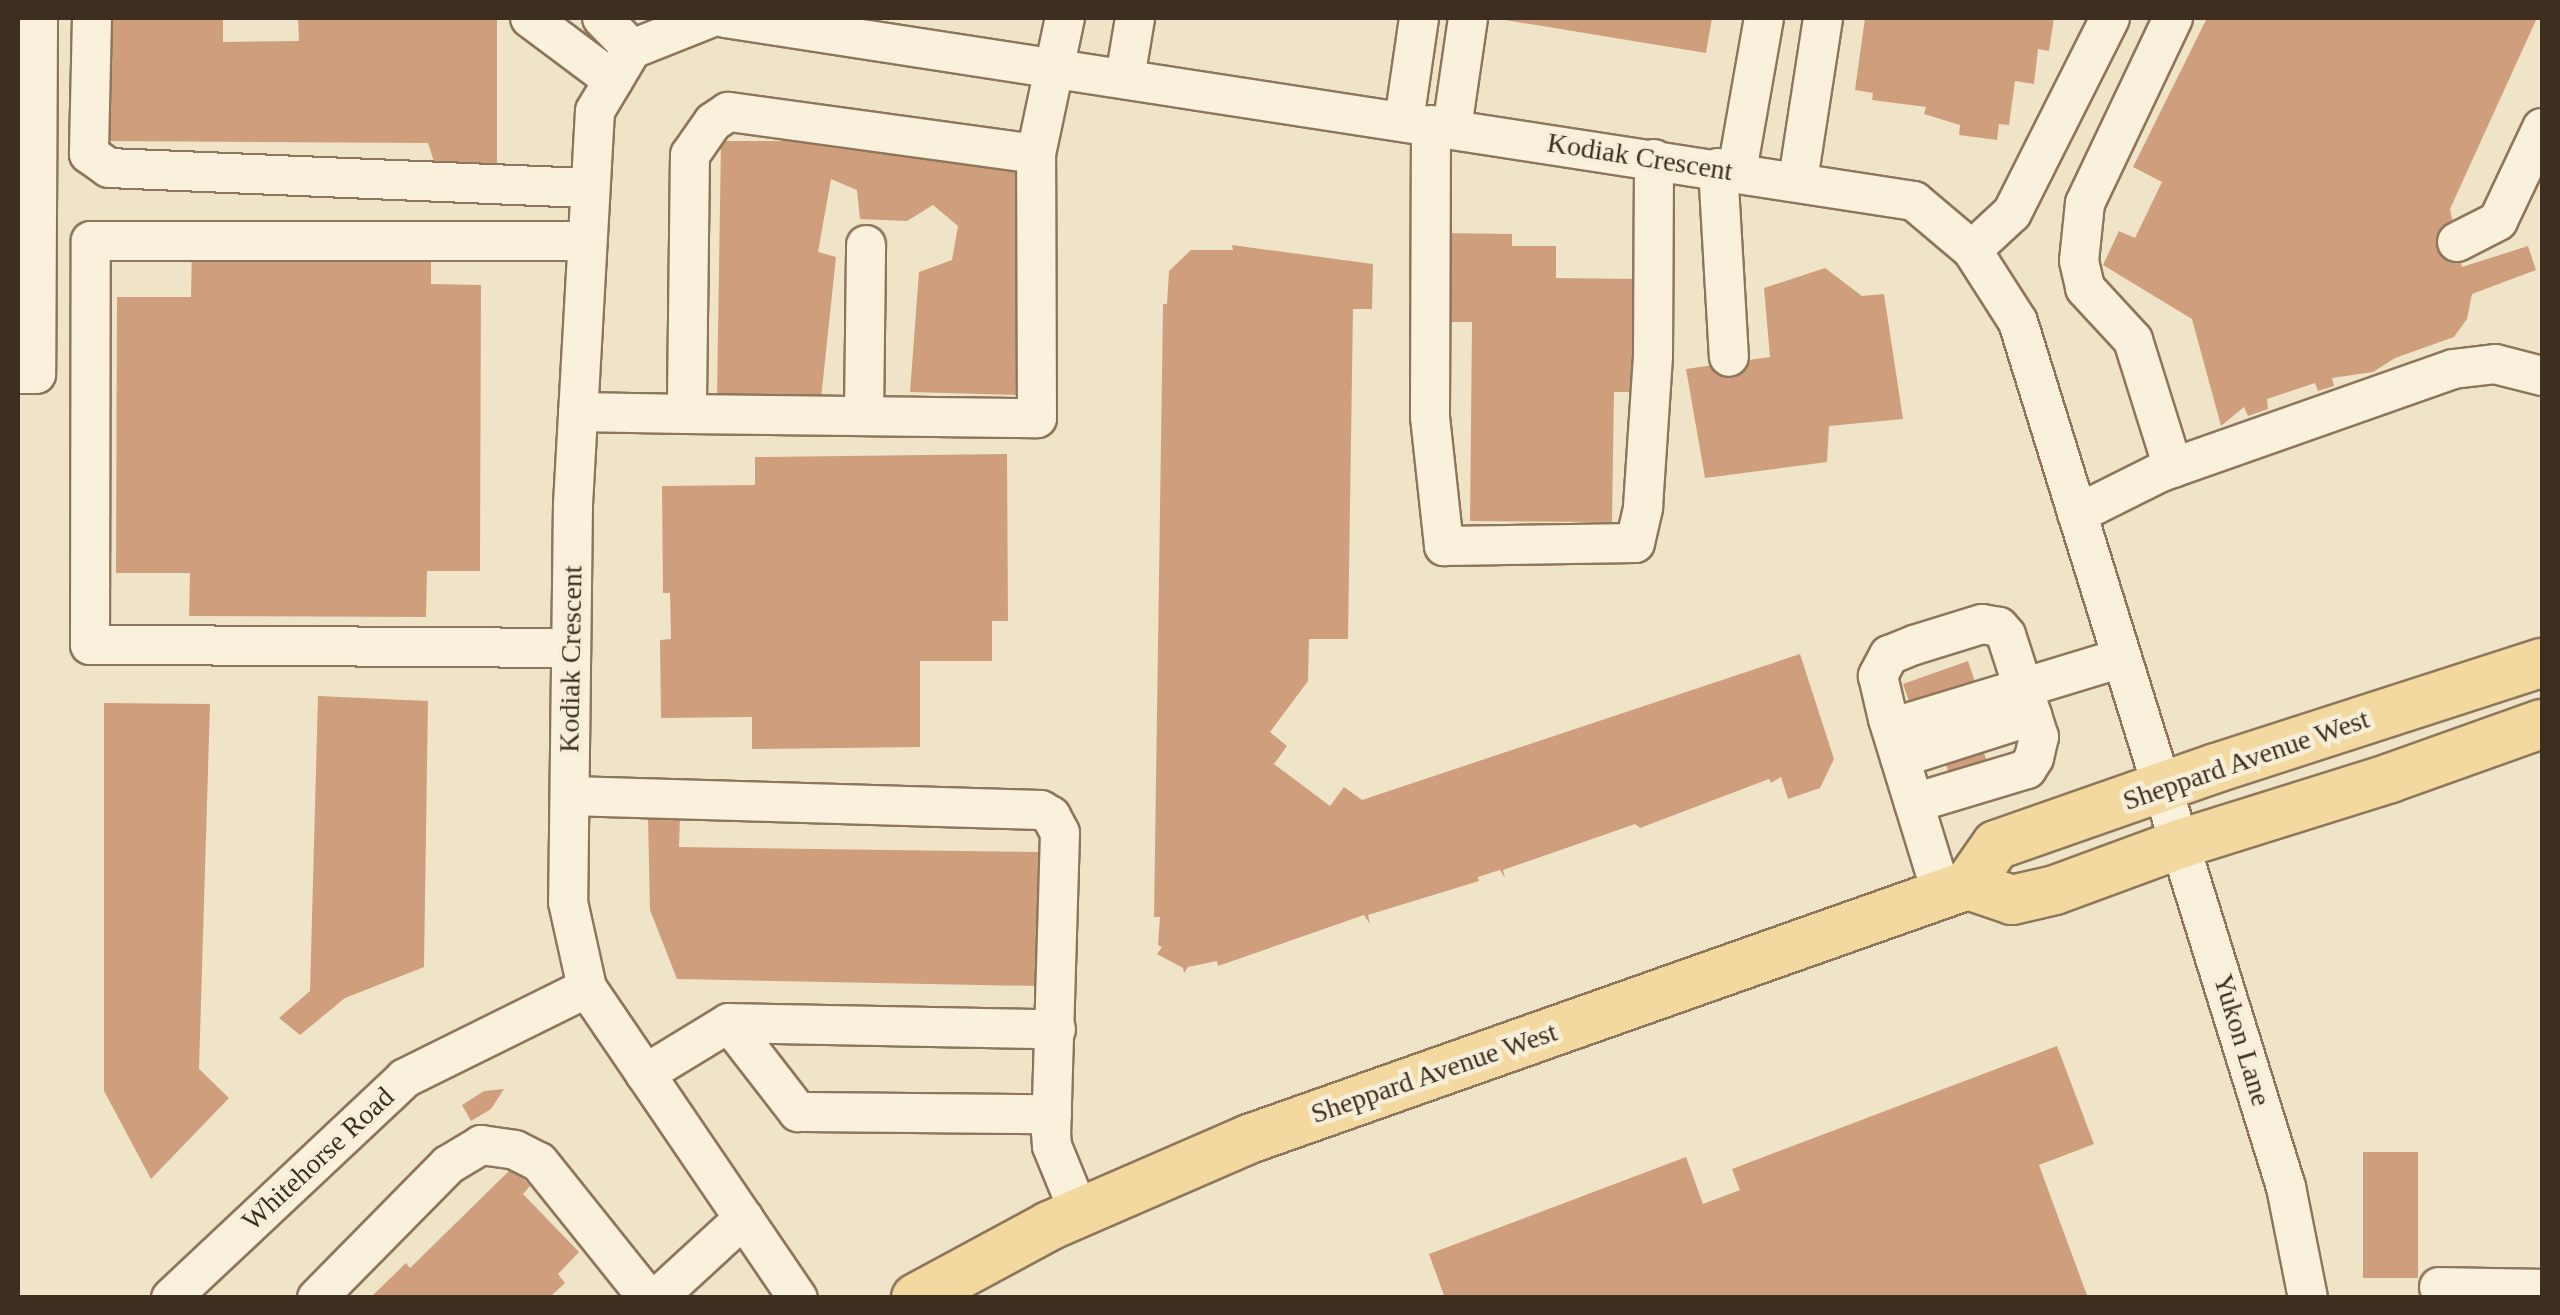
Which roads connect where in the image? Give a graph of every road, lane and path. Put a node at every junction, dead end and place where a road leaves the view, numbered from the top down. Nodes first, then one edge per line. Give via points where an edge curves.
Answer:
1 (92, 18) edge
2 (530, 18) edge
3 (602, 18) edge
4 (710, 18) edge
5 (726, 18) edge
6 (1065, 18) edge
7 (1134, 18) edge
8 (1420, 18) edge
9 (1468, 18) edge
10 (1764, 18) edge
11 (1823, 18) edge
12 (2110, 18) edge
13 (2173, 18) edge
14 (774, 21) edge
15 (18, 23) edge
16 (622, 64) junction
17 (1057, 68) junction
18 (1125, 78) junction
19 (1429, 124) junction
20 (2542, 128) edge
21 (1036, 154) junction
22 (1654, 159) junction
23 (1728, 170) junction
24 (1798, 180) junction
25 (590, 188) junction
26 (587, 241) junction
27 (2457, 242) dead end
28 (866, 246) dead end
29 (1972, 250) junction
30 (1728, 357) dead end
31 (18, 374) edge
32 (2542, 376) edge
33 (578, 412) junction
34 (687, 414) junction
35 (864, 416) junction
36 (2173, 468) junction
37 (2077, 514) junction
38 (571, 648) junction
39 (2121, 658) junction
40 (2542, 663) edge
41 (2028, 703) junction
42 (2542, 724) edge
43 (1895, 743) junction
44 (2027, 768) junction
45 (2160, 788) junction
46 (570, 796) junction
47 (1914, 803) junction
48 (2048, 827) junction
49 (2180, 844) junction
50 (1955, 889) junction
51 (587, 988) junction
52 (730, 1023) junction
53 (1056, 1029) junction
54 (645, 1074) junction
55 (1052, 1114) junction
56 (1079, 1212) junction
57 (744, 1218) junction
58 (2440, 1287) dead end
59 (2542, 1288) edge
60 (171, 1298) edge
61 (317, 1298) edge
62 (648, 1298) edge
63 (657, 1298) edge
64 (798, 1298) edge
65 (916, 1298) edge
66 (2308, 1298) edge

1 - 25 street via 90,154 109,168
2 - 16 street
3 - 16 street
4 - 16 street
5 - 14 street, Kodiak Crescent
6 - 17 street
7 - 18 street
8 - 19 street
9 - 19 street
10 - 23 street
11 - 24 street
12 - 29 street via 2012,213
13 - 36 street via 2086,203 2079,261 2085,288 2132,340
14 - 17 street, Kodiak Crescent
15 - 31 street via 38,23 36,374
16 - 25 street, Kodiak Crescent via 595,111
17 - 18 street, Kodiak Crescent
17 - 21 street
18 - 19 street, Kodiak Crescent
19 - 22 street, Kodiak Crescent
19 - 22 street via 1430,417 1444,546 1634,542 1644,507 1652,356
20 - 27 street via 2498,220
21 - 34 street via 728,112 713,122 690,155
21 - 35 street via 1036,418
22 - 23 street, Kodiak Crescent
23 - 24 street, Kodiak Crescent
23 - 30 street
24 - 29 street, Kodiak Crescent via 1914,200
25 - 26 street, Kodiak Crescent
26 - 33 street, Kodiak Crescent
26 - 38 street via 91,241 90,645
28 - 35 street
29 - 37 street, Kodiak Crescent via 2018,322
32 - 36 street via 2496,364 2453,370
33 - 34 street
33 - 38 street, Kodiak Crescent
34 - 35 street
36 - 37 street
37 - 39 street, Kodiak Crescent
38 - 46 street, Kodiak Crescent
39 - 41 street
39 - 45 street, Kodiak Crescent
40 - 45 main road, Sheppard Avenue West
41 - 43 street
41 - 43 street via 2000,627 1982,624 1948,634 1889,655 1881,665
41 - 44 street via 2038,748
42 - 49 main road, Sheppard Avenue West
43 - 47 street
44 - 47 street
44 - 48 street
45 - 48 main road, Sheppard Avenue West
45 - 49 street, Yukon Lane
46 - 51 street, Kodiak Crescent via 568,902
46 - 53 street via 1042,810 1060,833
47 - 50 street
48 - 50 main road, Sheppard Avenue West via 1996,845
49 - 50 main road, Sheppard Avenue West via 2012,900
49 - 66 street, Yukon Lane via 2286,1187
50 - 56 main road, Sheppard Avenue West via 1249,1138
51 - 54 street, Kodiak Crescent
51 - 60 street, Whitehorse Road via 406,1078
52 - 53 street
52 - 54 street
52 - 55 street via 798,1112
53 - 55 street
54 - 57 street, Kodiak Crescent
55 - 56 street via 1052,1146
56 - 65 main road, Sheppard Avenue West
57 - 63 street
57 - 64 street, Kodiak Crescent
58 - 59 street
61 - 62 street via 448,1165 482,1145 539,1162

